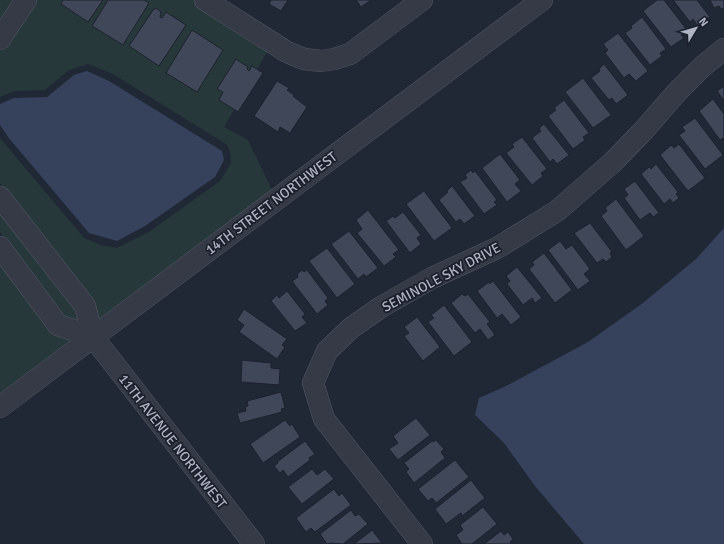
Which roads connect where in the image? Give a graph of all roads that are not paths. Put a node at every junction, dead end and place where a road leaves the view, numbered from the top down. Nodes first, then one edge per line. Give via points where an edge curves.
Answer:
1 (26, 0) edge
2 (205, 0) edge
3 (422, 0) edge
4 (542, 0) edge
5 (0, 39) edge
6 (724, 49) edge
7 (0, 197) edge
8 (0, 247) edge
9 (93, 337) junction
10 (0, 407) edge
11 (254, 544) edge
12 (422, 544) edge

1 - 5 street
2 - 3 street via 287,52 304,59 321,61 350,54
4 - 9 street, 14TH STREET NORTHWEST
6 - 12 street, SEMINOLE SKY DRIVE via 677,92 613,162 557,212 497,248 432,278 381,307 351,328 327,351 313,383 324,419
7 - 9 street, 11TH AVENUE NORTHWEST via 85,306
8 - 9 street via 58,325
9 - 10 street, 14TH STREET NORTHWEST
9 - 11 street, 11TH AVENUE NORTHWEST

